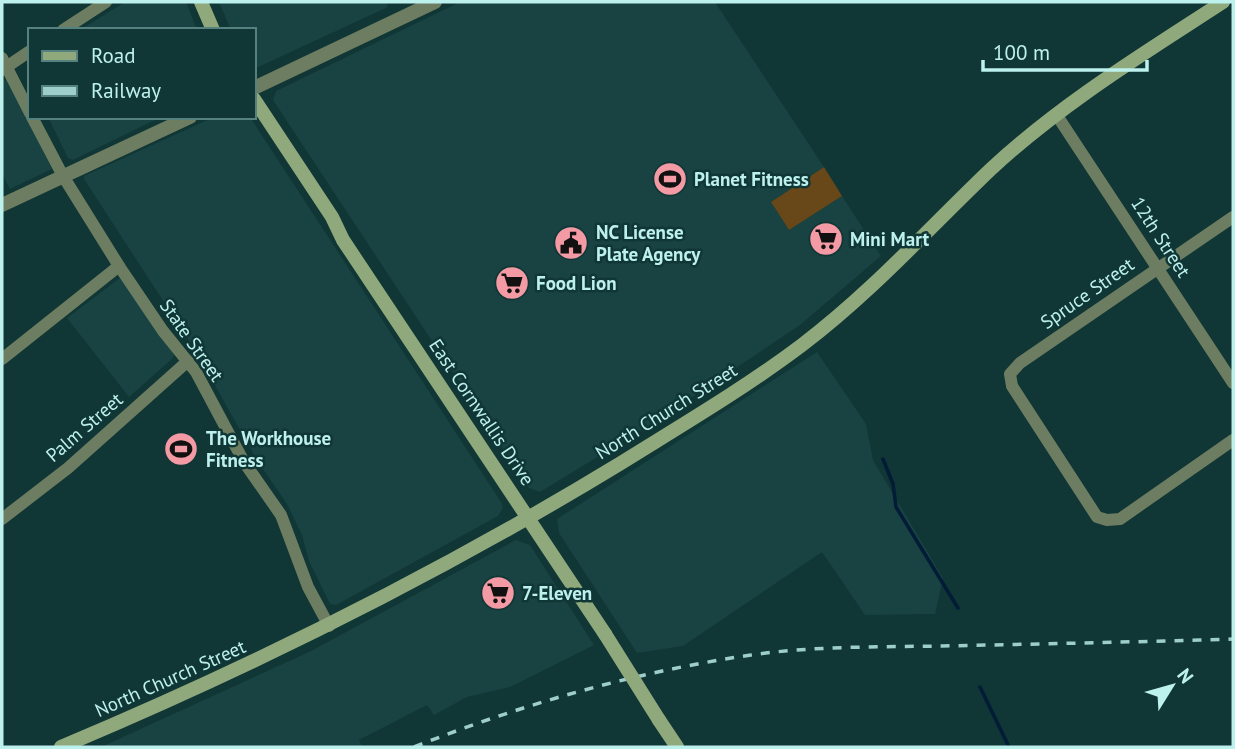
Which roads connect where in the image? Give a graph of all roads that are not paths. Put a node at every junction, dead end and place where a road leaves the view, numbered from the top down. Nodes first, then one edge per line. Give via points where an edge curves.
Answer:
1 (106, 2) edge
2 (201, 2) edge
3 (435, 2) edge
4 (1223, 2) edge
5 (66, 28) edge
6 (213, 28) edge
7 (28, 52) edge
8 (3, 65) edge
9 (256, 87) edge
10 (256, 102) edge
11 (28, 110) edge
12 (1056, 114) junction
13 (33, 119) edge
14 (186, 119) edge
15 (63, 176) junction
16 (2, 205) edge
17 (1233, 217) edge
18 (119, 266) junction
19 (1157, 267) junction
20 (2, 359) edge
21 (188, 361) junction
22 (1233, 383) edge
23 (1233, 440) edge
24 (528, 518) junction
25 (2, 519) edge
26 (329, 626) junction
27 (61, 747) edge
28 (677, 747) edge

1 - 5 street
2 - 6 main road
3 - 9 street
4 - 12 main road, North Church Street
7 - 8 street
8 - 11 street, State Street
10 - 24 main road, East Cornwallis Drive
12 - 19 street, 12th Street
12 - 24 main road, North Church Street via 992,169 882,280 810,338 695,416
13 - 15 street, State Street
14 - 15 street
15 - 16 street
15 - 18 street, State Street
17 - 19 street, Spruce Street
18 - 20 street
18 - 21 street, State Street
19 - 22 street, 12th Street
19 - 23 street, Spruce Street via 1020,363 1010,374 1012,386 1097,517 1107,520 1120,519
21 - 25 street, Palm Street via 68,468
21 - 26 street, State Street via 244,462 285,522 308,587
24 - 26 main road, North Church Street
24 - 28 main road, East Cornwallis Drive, bridge
26 - 27 main road, North Church Street

